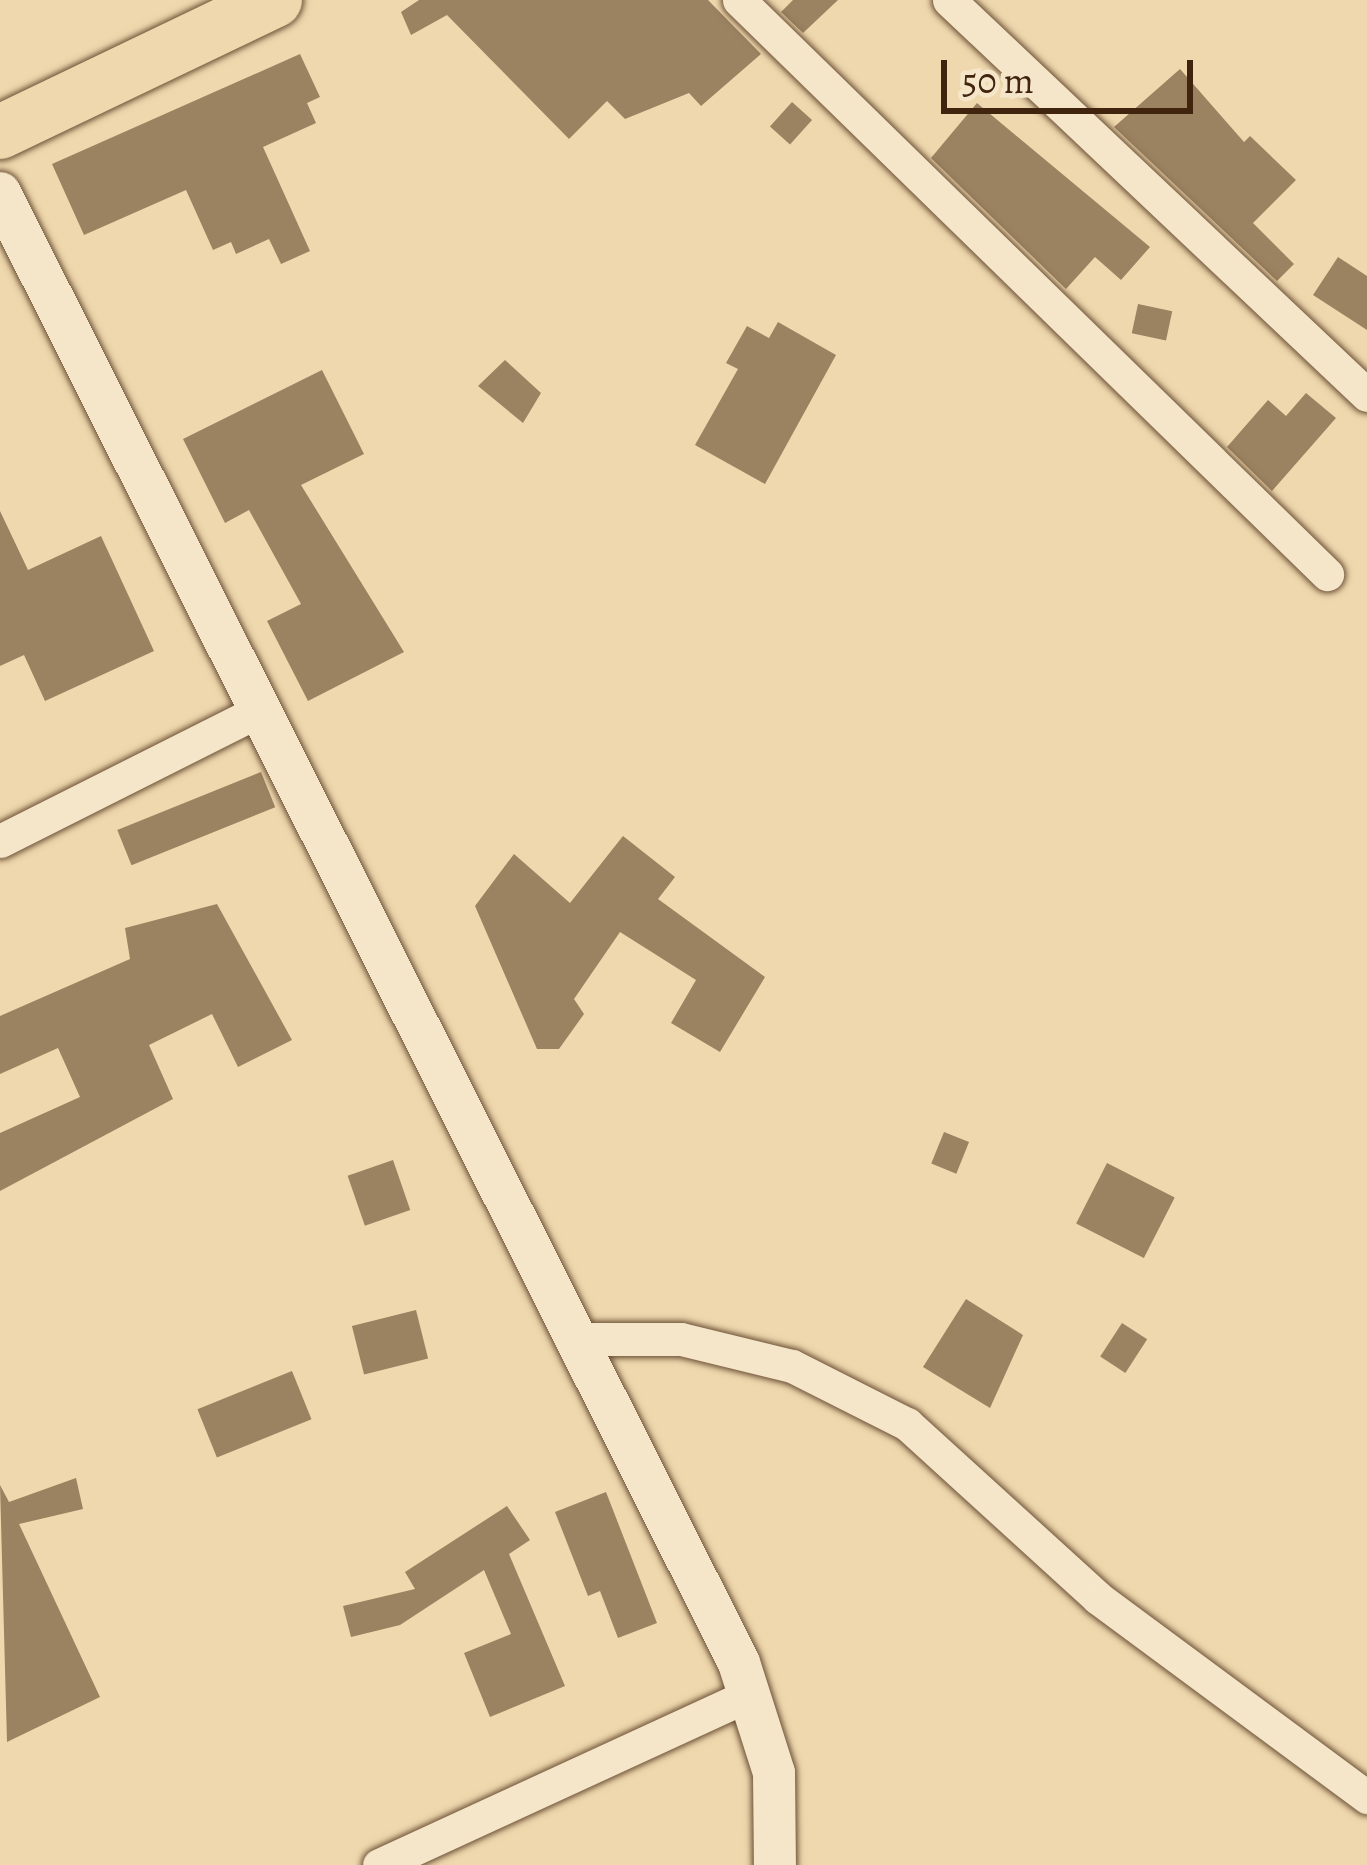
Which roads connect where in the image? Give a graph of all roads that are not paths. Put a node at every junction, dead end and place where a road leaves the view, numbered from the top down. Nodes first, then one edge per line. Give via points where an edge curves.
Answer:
1 (196, 0) edge
2 (275, 0) edge
3 (739, 0) edge
4 (950, 0) edge
5 (0, 95) edge
6 (0, 132) edge
7 (0, 194) edge
8 (1367, 395) edge
9 (1328, 574) dead end
10 (256, 712) junction
11 (0, 841) edge
12 (574, 1339) junction
13 (751, 1694) junction
14 (1367, 1797) edge
15 (379, 1865) edge
16 (776, 1865) edge

1 - 5 main road
2 - 6 main road
3 - 9 street
4 - 8 street
7 - 10 street
10 - 11 street
10 - 12 street
12 - 13 street
12 - 14 street via 681,1339 792,1366 908,1424 1098,1598
13 - 15 street
13 - 16 street via 774,1773

